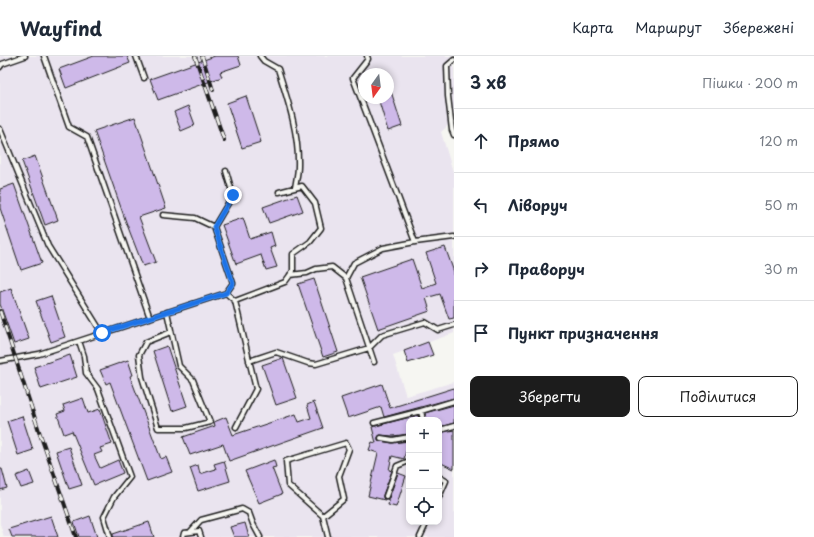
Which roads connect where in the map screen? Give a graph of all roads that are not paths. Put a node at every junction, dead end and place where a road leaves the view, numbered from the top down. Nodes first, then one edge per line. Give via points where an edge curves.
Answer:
1 (25, 56) edge
2 (44, 56) edge
3 (136, 56) edge
4 (260, 56) edge
5 (367, 56) edge
6 (454, 60) edge
7 (0, 67) edge
8 (144, 78) dead end
9 (0, 129) edge
10 (454, 135) edge
11 (226, 171) dead end
12 (295, 188) junction
13 (279, 192) dead end
14 (163, 214) dead end
15 (214, 227) junction
16 (454, 237) edge
17 (415, 242) junction
18 (290, 275) junction
19 (346, 278) junction
20 (226, 293) junction
21 (235, 301) junction
22 (167, 312) junction
23 (150, 318) junction
24 (454, 325) edge
25 (171, 332) junction
26 (102, 333) junction
27 (78, 341) junction
28 (369, 348) junction
29 (0, 361) edge
30 (250, 361) junction
31 (374, 362) dead end
32 (454, 401) edge
33 (421, 411) junction
34 (422, 417) edge
35 (374, 423) dead end
36 (454, 426) edge
37 (236, 427) dead end
38 (442, 429) edge
39 (381, 438) dead end
40 (406, 438) edge
41 (406, 462) edge
42 (442, 479) edge
43 (442, 490) edge
44 (386, 496) dead end
45 (323, 516) junction
46 (426, 525) edge
47 (190, 532) junction
48 (110, 537) edge
49 (183, 537) edge
50 (201, 537) edge
51 (260, 537) edge
52 (328, 537) edge
53 (420, 537) edge

1 - 7 lane
2 - 23 lane via 69,127 87,137
3 - 8 lane
4 - 12 lane via 278,69 296,133 298,167
5 - 17 lane via 368,59 353,78
6 - 10 lane via 447,66 448,96
9 - 26 lane via 48,246
11 - 15 lane via 233,195
12 - 13 lane
12 - 18 lane via 302,186 315,203 321,228 310,242 294,254 293,271
14 - 15 lane via 195,218
15 - 20 lane via 233,283
16 - 17 lane
17 - 19 lane via 383,248 354,263
18 - 19 lane via 332,267
18 - 21 lane via 285,282
19 - 28 lane
20 - 21 lane
20 - 22 lane
21 - 30 lane
22 - 23 lane
22 - 25 lane
23 - 26 lane
24 - 28 lane via 438,330 426,322 382,335
25 - 25 lane via 179,366 193,380 210,422 186,428 158,428 142,377 139,355 146,342
26 - 27 lane
27 - 29 lane via 39,354
27 - 48 lane via 84,356 86,373 98,389 130,477 114,497 104,517
28 - 30 lane via 316,364 276,352
28 - 31 lane
30 - 37 lane via 256,388
32 - 33 lane
33 - 34 lane
33 - 35 lane
36 - 38 lane
39 - 40 lane via 393,440
41 - 44 lane via 397,466
42 - 43 lane via 446,481
45 - 45 lane via 344,499 339,476 349,449 346,443 286,461 288,485
45 - 52 lane
46 - 53 lane
47 - 49 lane via 184,533
47 - 50 lane via 198,530
47 - 51 lane via 201,520 242,509 250,513

